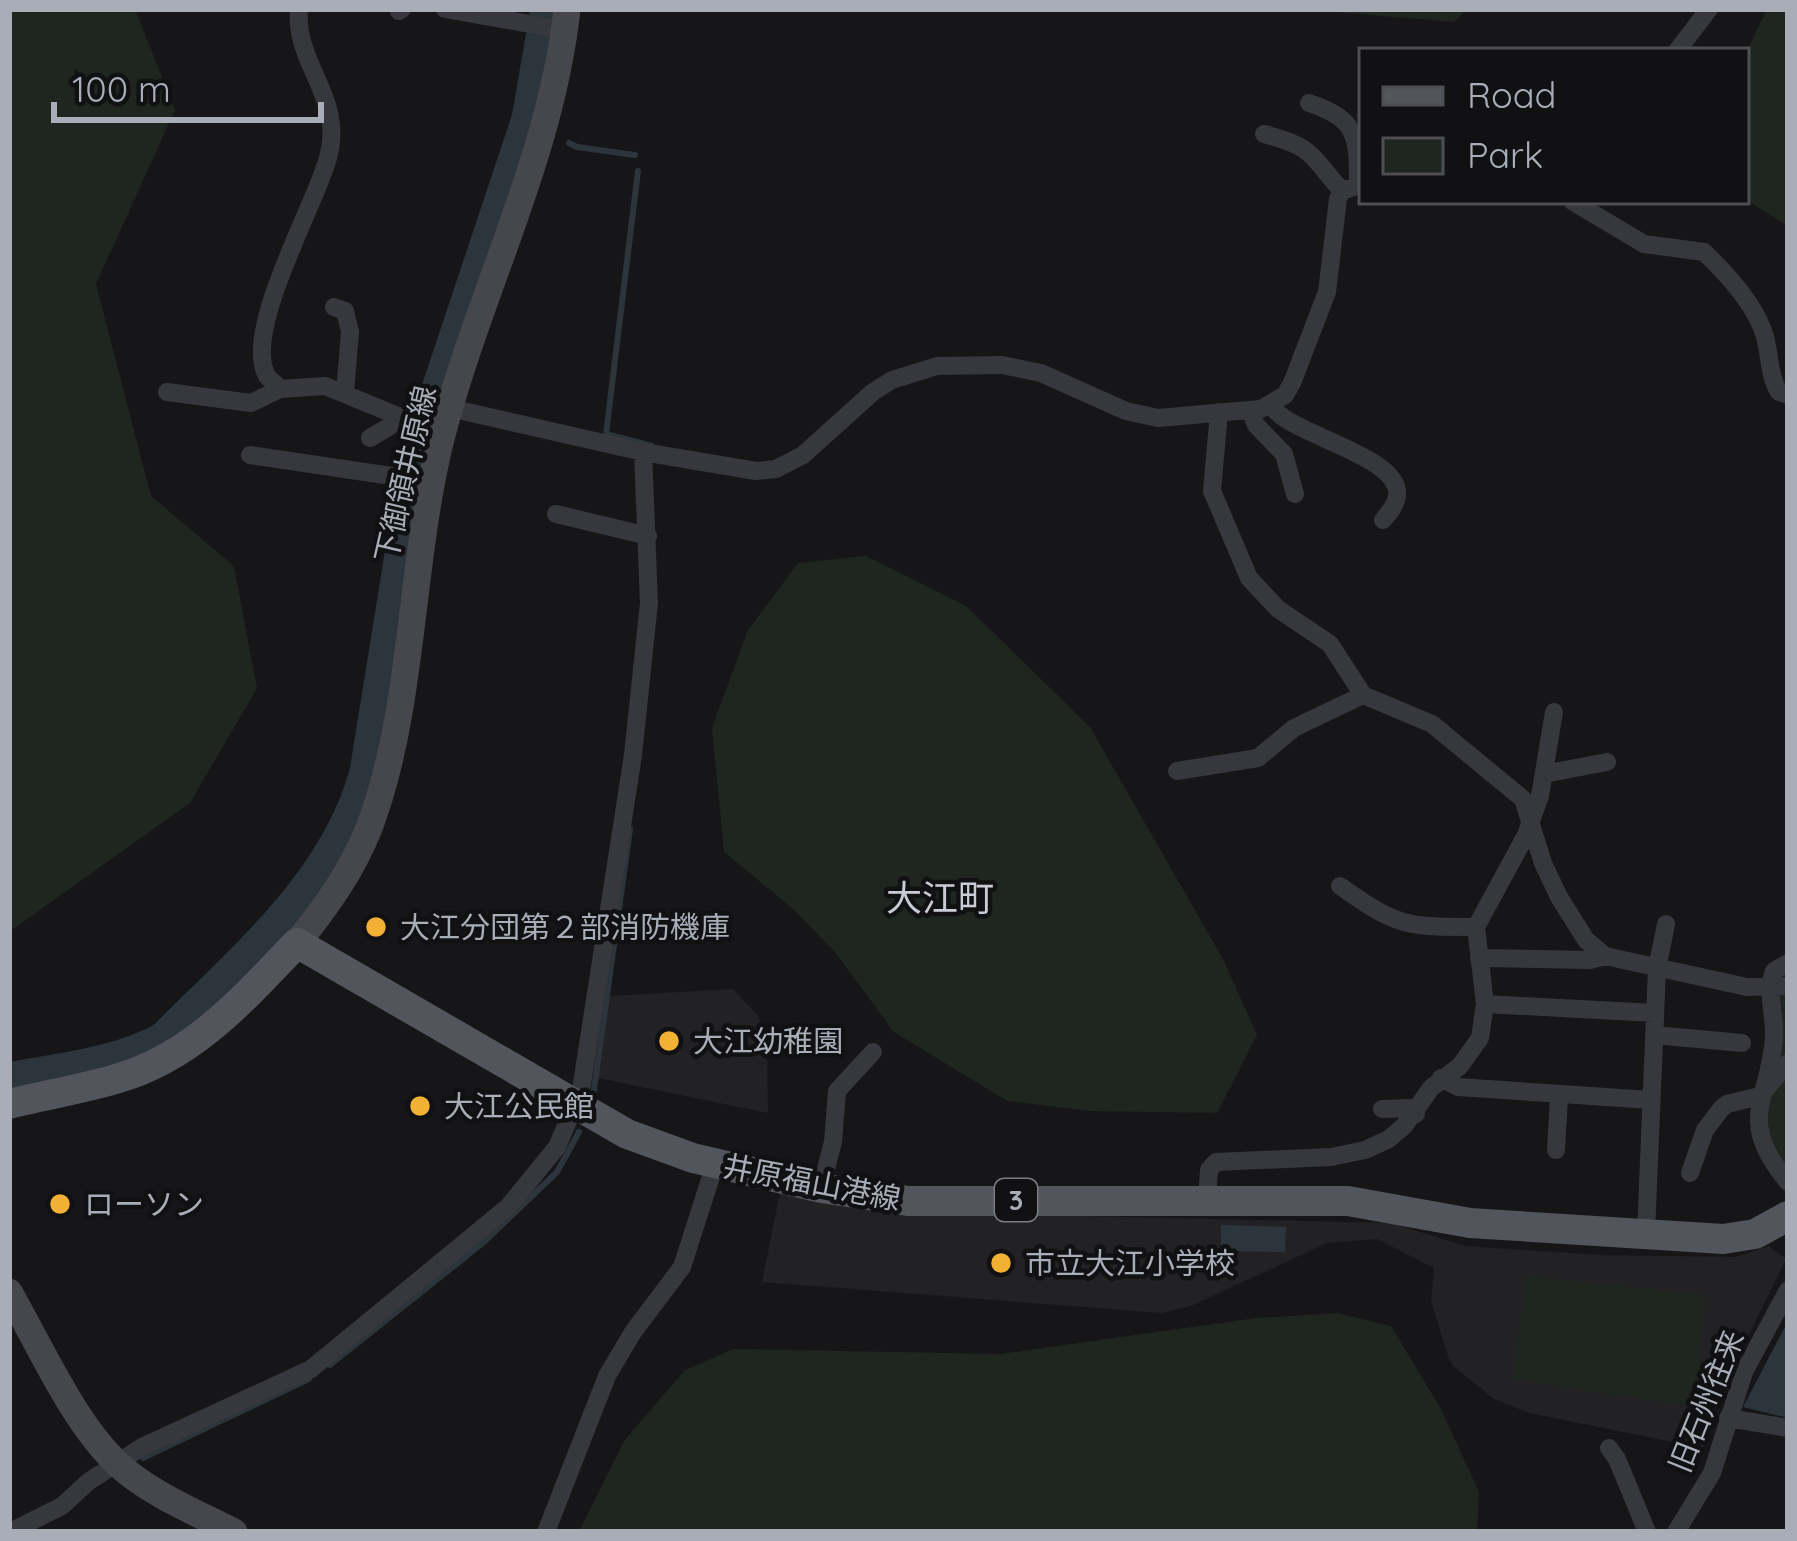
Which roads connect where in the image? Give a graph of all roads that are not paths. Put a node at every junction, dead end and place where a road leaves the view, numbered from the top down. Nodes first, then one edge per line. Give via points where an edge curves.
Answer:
1 (299, 9) edge
2 (445, 9) edge
3 (1709, 9) edge
4 (556, 24) edge
5 (1679, 48) edge
6 (1309, 103) dead end
7 (1264, 134) dead end
8 (1354, 186) edge
9 (1577, 204) edge
10 (334, 307) dead end
11 (280, 389) junction
12 (167, 392) dead end
13 (345, 392) junction
14 (1788, 395) edge
15 (1272, 406) junction
16 (1250, 410) junction
17 (1219, 412) junction
18 (395, 415) junction
19 (446, 421) junction
20 (370, 438) dead end
21 (643, 452) junction
22 (250, 455) dead end
23 (431, 482) junction
24 (1295, 494) dead end
25 (556, 514) dead end
26 (1383, 520) dead end
27 (648, 536) junction
28 (1364, 695) junction
29 (1554, 712) dead end
30 (1607, 762) dead end
31 (1177, 771) dead end
32 (1544, 774) junction
33 (1531, 820) junction
34 (1340, 886) dead end
35 (1666, 924) dead end
36 (1476, 927) junction
37 (297, 943) junction
38 (1606, 956) junction
39 (1479, 958) junction
40 (1788, 963) edge
41 (1657, 968) junction
42 (1778, 986) edge
43 (1485, 1004) junction
44 (1655, 1013) junction
45 (1654, 1035) junction
46 (1742, 1043) dead end
47 (874, 1052) dead end
48 (1788, 1063) edge
49 (1442, 1078) junction
50 (1559, 1096) junction
51 (1760, 1096) junction
52 (1651, 1100) junction
53 (9, 1104) edge
54 (575, 1107) junction
55 (1382, 1109) dead end
56 (1416, 1114) junction
57 (1556, 1150) dead end
58 (715, 1164) junction
59 (1690, 1173) dead end
60 (1788, 1182) edge
61 (820, 1188) junction
62 (1207, 1198) junction
63 (1788, 1216) edge
64 (1646, 1233) junction
65 (1788, 1290) edge
66 (9, 1292) edge
67 (1728, 1418) junction
68 (1788, 1428) edge
69 (1609, 1448) dead end
70 (116, 1462) junction
71 (10, 1532) edge
72 (234, 1532) edge
73 (546, 1532) edge
74 (1647, 1532) edge
75 (1676, 1532) edge

1 - 11 street via 300,42 332,123 320,184 263,334 267,375
2 - 4 street
3 - 5 street
4 - 19 main road, 下御領井原線 via 537,150
6 - 8 street via 1350,124 1358,148
7 - 8 street via 1300,143
8 - 15 street via 1338,199 1334,260 1316,327 1292,383
9 - 14 street via 1644,244 1704,252 1764,332 1774,385
10 - 13 street via 347,316
11 - 12 street via 251,403
11 - 13 street
13 - 18 street
15 - 16 street
15 - 26 street via 1278,417 1340,444 1392,480 1397,502
16 - 17 street
16 - 24 street via 1284,454
17 - 21 street via 1141,416 1041,373 937,366 873,392 776,469
17 - 28 street via 1212,491 1250,578 1278,609 1330,644
18 - 19 street
18 - 20 street
19 - 21 street
19 - 23 main road, 下御領井原線
21 - 27 street
22 - 23 street
23 - 37 main road, 下御領井原線 via 379,797 346,875
25 - 27 street
27 - 54 street via 633,755
28 - 31 street via 1294,728 1258,758
28 - 33 street via 1444,733 1523,799
29 - 32 street
30 - 32 street
32 - 33 street
33 - 36 street
33 - 38 street via 1559,897
34 - 36 street via 1390,920
35 - 41 street
36 - 39 street
37 - 53 main road via 233,1009 169,1057
37 - 54 main road, 井原福山港線 / 3
38 - 39 street
38 - 41 street
39 - 43 street
40 - 42 street via 1774,971
41 - 42 street
41 - 44 street
42 - 51 street
43 - 44 street
43 - 49 street via 1476,1045
44 - 45 street
45 - 46 street
45 - 52 street
47 - 61 street via 837,1091
48 - 51 street
49 - 50 street via 1458,1087
49 - 56 street
50 - 52 street
50 - 57 street
51 - 59 street via 1721,1109
51 - 60 street via 1763,1140
52 - 64 street
54 - 58 main road, 井原福山港線 / 3
54 - 70 street via 557,1147 508,1207 346,1342 286,1383
55 - 56 street
56 - 62 street via 1365,1150 1216,1162
58 - 61 main road, 井原福山港線 / 3
58 - 73 street via 682,1267 607,1376
61 - 62 main road, 井原福山港線 / 3 via 908,1201
62 - 64 main road, 井原福山港線 / 3 via 1360,1202 1470,1223
63 - 64 main road, 井原福山港線 / 3 via 1735,1238
65 - 67 street, 旧石州往来
66 - 70 main road
67 - 68 street
67 - 75 street, 旧石州往来 via 1712,1473
69 - 74 street
70 - 71 street via 62,1506
70 - 72 main road

